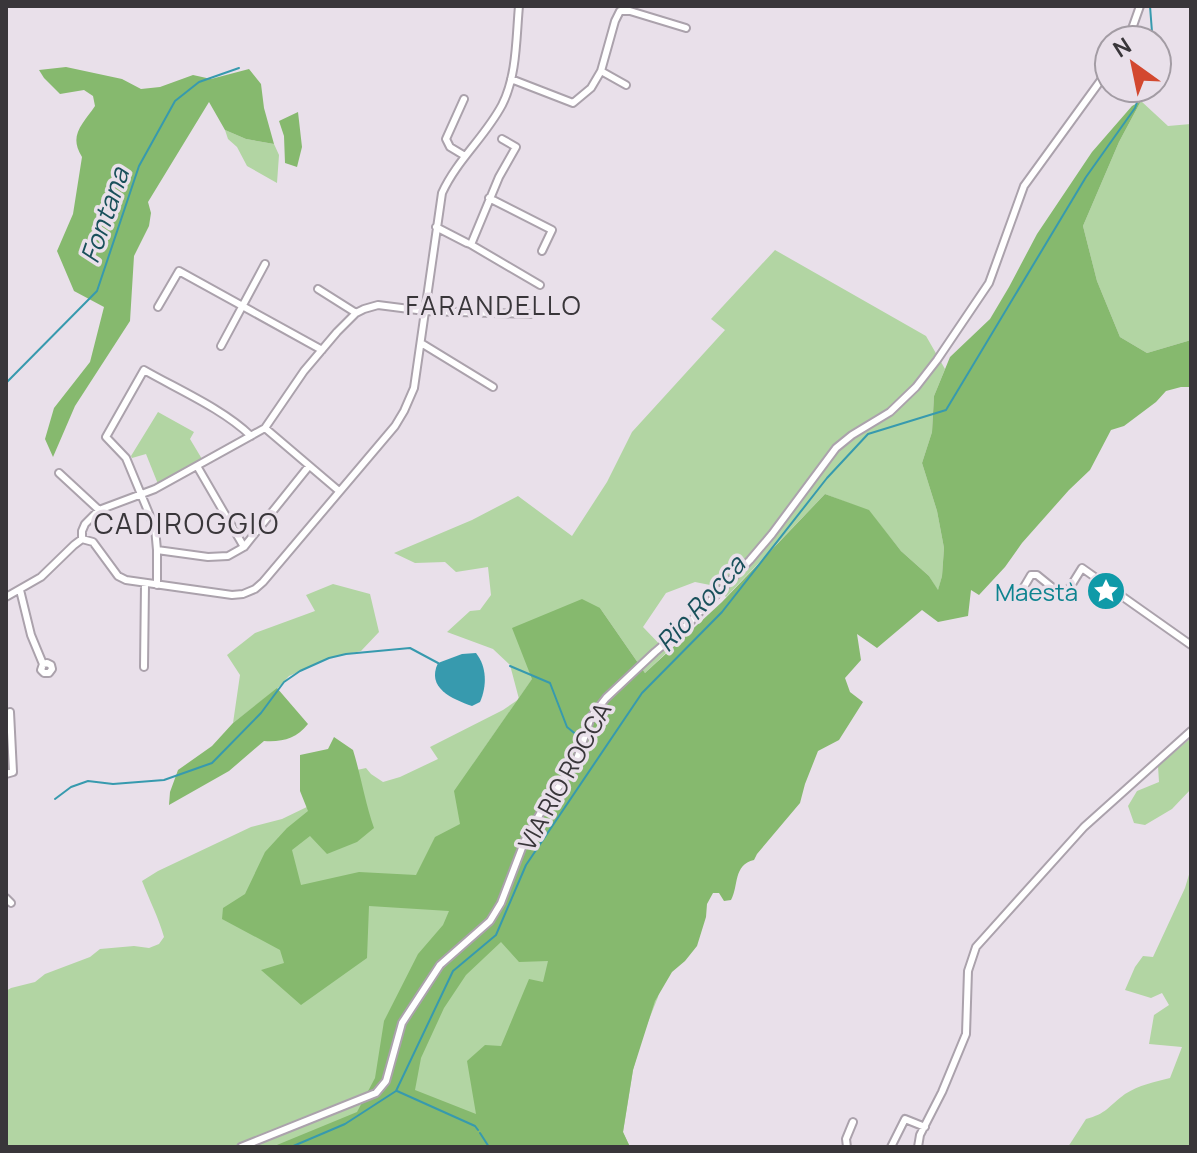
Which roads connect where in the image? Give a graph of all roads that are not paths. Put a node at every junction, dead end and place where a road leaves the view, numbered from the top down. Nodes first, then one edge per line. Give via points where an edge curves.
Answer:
1 (519, 6) edge
2 (686, 28) dead end
3 (601, 71) junction
4 (511, 79) junction
5 (626, 85) dead end
6 (1093, 91) edge
7 (464, 99) dead end
8 (502, 139) dead end
9 (465, 156) junction
10 (489, 198) junction
11 (436, 227) junction
12 (470, 244) junction
13 (542, 251) dead end
14 (265, 264) dead end
15 (540, 285) dead end
16 (318, 289) dead end
17 (242, 306) junction
18 (158, 307) dead end
19 (425, 311) junction
20 (356, 313) junction
21 (530, 314) dead end
22 (421, 343) junction
23 (221, 346) dead end
24 (322, 350) junction
25 (493, 387) dead end
26 (265, 428) junction
27 (251, 436) junction
28 (197, 466) junction
29 (309, 466) junction
30 (59, 473) dead end
31 (339, 491) junction
32 (141, 495) junction
33 (99, 510) junction
34 (82, 539) junction
35 (244, 547) junction
36 (157, 550) junction
37 (145, 584) junction
38 (157, 585) junction
39 (20, 590) junction
40 (1021, 592) dead end
41 (6, 597) edge
42 (1191, 645) edge
43 (43, 664) dead end
44 (144, 667) dead end
45 (10, 712) dead end
46 (1191, 731) edge
47 (6, 774) edge
48 (853, 1122) dead end
49 (925, 1127) junction
50 (241, 1147) edge
51 (847, 1147) edge
52 (891, 1147) edge
53 (918, 1147) edge

1 - 4 street
2 - 3 street via 620,11
3 - 4 street via 573,103
3 - 5 street
4 - 9 street via 498,112
6 - 50 street, VIA RIO ROCCA via 1024,186 989,283 916,387 890,412 836,448 750,560 591,717 576,762 525,840 490,921 440,965 402,1023 382,1087
7 - 9 street via 446,139
8 - 10 street via 516,147
9 - 11 street via 442,193
10 - 12 street
10 - 13 street via 552,230
11 - 12 street
11 - 19 street
12 - 15 street
14 - 17 street
16 - 20 street
17 - 18 street via 179,271
17 - 23 street
17 - 24 street
19 - 20 street via 378,305
19 - 21 street
19 - 22 street
20 - 24 street
22 - 25 street
22 - 31 street via 414,388 404,411
24 - 26 street
26 - 27 street
26 - 29 street
27 - 28 street
27 - 32 street via 144,370 106,437 126,458
28 - 32 street
28 - 35 street
29 - 31 street
29 - 35 street
30 - 33 street
31 - 38 street via 255,589 232,595
32 - 33 street
32 - 36 street via 155,528
33 - 34 street via 85,524
34 - 37 street via 93,542 118,576
34 - 39 street
35 - 36 street via 228,556 208,557
36 - 38 street
37 - 38 street
37 - 44 street
39 - 41 street
39 - 43 street
40 - 42 street via 1031,575 1037,575 1064,597 1082,568
45 - 47 street via 13,772
46 - 49 street via 1084,827 976,947 968,971 966,1034
48 - 51 street
49 - 52 street via 905,1119
49 - 53 street

